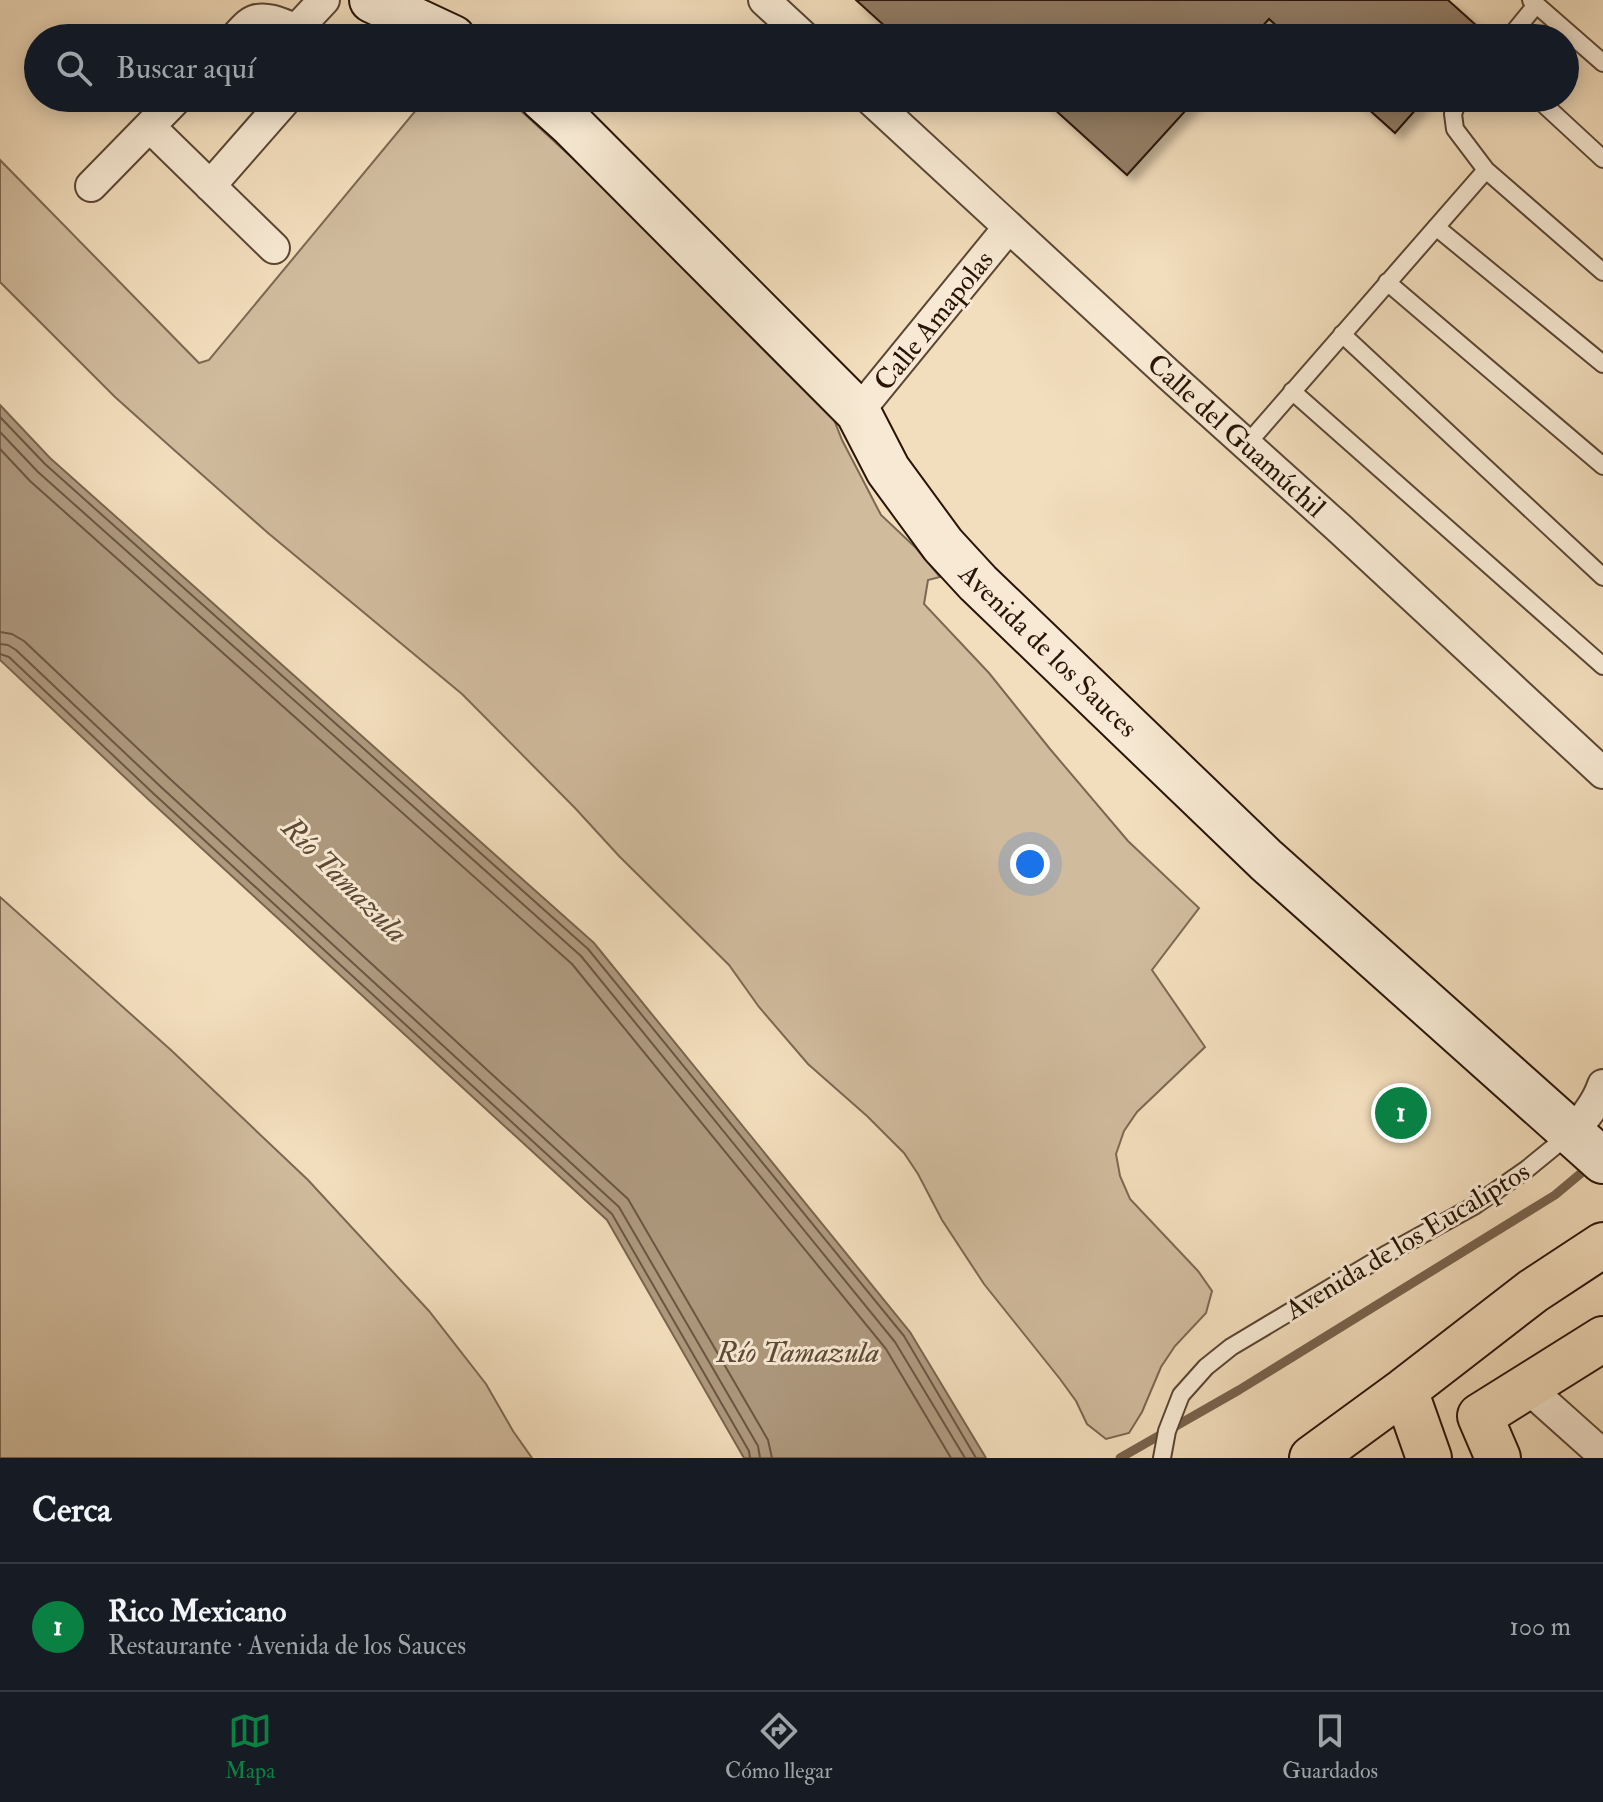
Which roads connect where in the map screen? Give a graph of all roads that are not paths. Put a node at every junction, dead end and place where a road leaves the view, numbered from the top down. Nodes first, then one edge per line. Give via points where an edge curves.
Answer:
1 (324, 0) edge
2 (372, 0) edge
3 (764, 0) edge
4 (1534, 2) edge
5 (249, 24) edge
6 (282, 24) edge
7 (306, 24) edge
8 (423, 24) edge
9 (790, 24) edge
10 (1519, 24) edge
11 (1559, 24) edge
12 (1579, 42) edge
13 (1603, 63) edge
14 (164, 112) edge
15 (275, 112) edge
16 (558, 112) edge
17 (884, 112) edge
18 (1454, 112) edge
19 (1552, 112) edge
20 (150, 127) junction
21 (1603, 159) edge
22 (1486, 170) junction
23 (91, 186) dead end
24 (210, 186) junction
25 (1009, 227) junction
26 (1436, 227) junction
27 (274, 248) dead end
28 (1603, 272) edge
29 (1387, 282) junction
30 (1342, 334) junction
31 (1603, 364) edge
32 (1292, 391) junction
33 (858, 412) junction
34 (1247, 444) junction
35 (1603, 466) edge
36 (1603, 577) edge
37 (1603, 666) edge
38 (1603, 773) edge
39 (1603, 1085) edge
40 (1587, 1146) edge
41 (1603, 1245) edge
42 (1603, 1339) edge
43 (1450, 1356) junction
44 (1527, 1387) junction
45 (1405, 1390) junction
46 (1480, 1416) junction
47 (1424, 1455) edge
48 (1603, 1455) edge
49 (1162, 1458) edge
50 (1312, 1458) edge
51 (1498, 1458) edge

1 - 7 street
2 - 8 street
3 - 9 street
4 - 10 lane
4 - 11 lane
5 - 6 street via 266,19
12 - 13 lane
14 - 20 street
15 - 24 street
16 - 33 street, Avenida de los Sauces
17 - 25 street, Calle del Guamúchil
18 - 22 lane via 1455,129
19 - 21 lane
20 - 23 street
20 - 24 street
22 - 26 lane
22 - 28 lane
24 - 27 street
25 - 33 street, Calle Amapolas
25 - 34 street, Calle del Guamúchil
26 - 29 lane
26 - 31 lane
29 - 30 lane
29 - 35 lane
30 - 32 lane
30 - 36 lane
32 - 34 lane
32 - 37 lane
33 - 40 street, Avenida de los Sauces via 888,470 978,583 1266,860
34 - 38 street, Calle del Guamúchil
39 - 40 street, Avenida de los Eucaliptos via 1586,1117
40 - 49 lane, Avenida de los Eucaliptos via 1527,1169 1474,1206 1231,1347 1181,1395
41 - 43 main road
42 - 44 main road
43 - 45 main road
43 - 46 main road
44 - 46 main road
44 - 48 street
45 - 47 main road
45 - 50 main road
46 - 47 main road
46 - 51 main road

